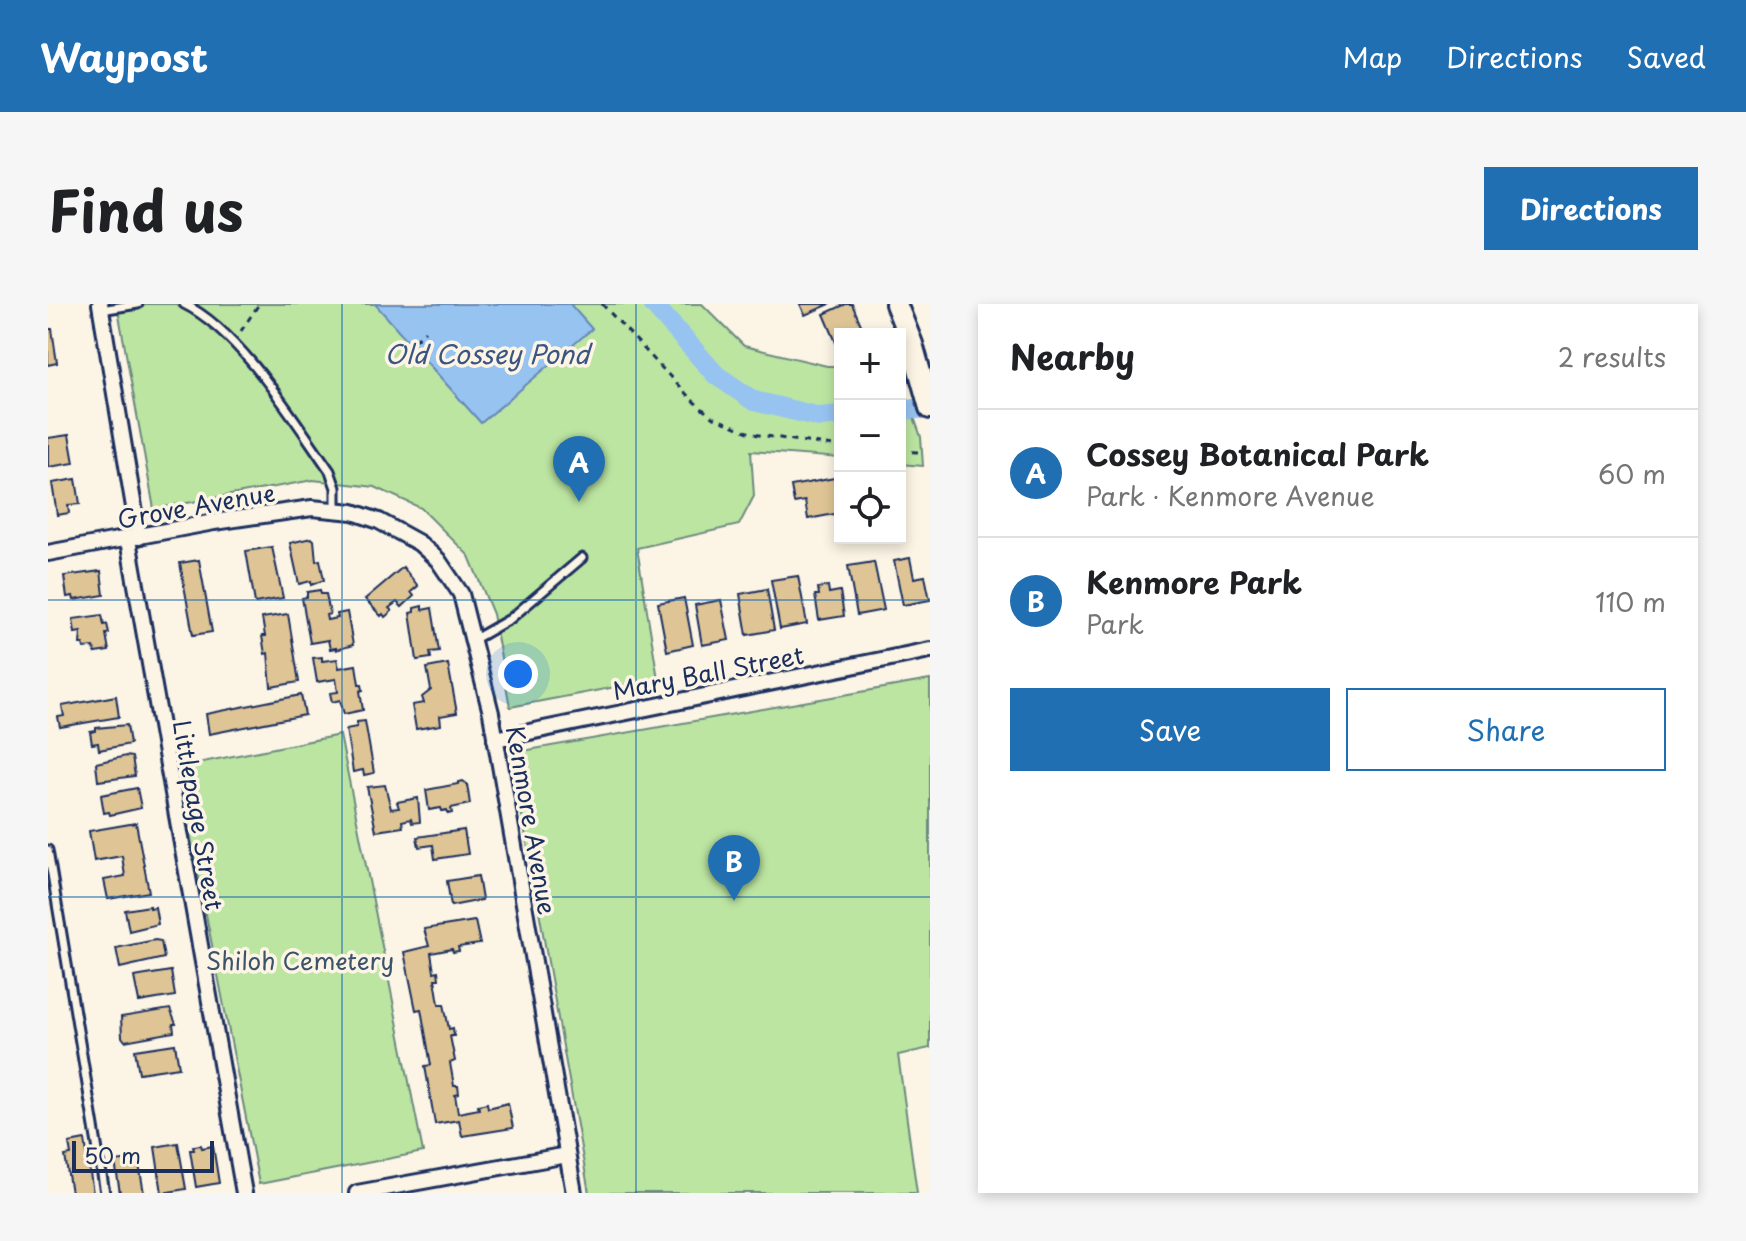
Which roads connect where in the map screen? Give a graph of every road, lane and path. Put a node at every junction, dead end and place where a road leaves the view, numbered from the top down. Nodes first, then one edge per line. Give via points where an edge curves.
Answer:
1 (138, 304) edge
2 (184, 304) edge
3 (259, 304) edge
4 (602, 304) edge
5 (896, 304) edge
6 (101, 307) edge
7 (425, 331) dead end
8 (233, 343) junction
9 (406, 348) dead end
10 (924, 367) edge
11 (928, 400) edge
12 (834, 446) edge
13 (906, 451) edge
14 (919, 452) dead end
15 (336, 510) junction
16 (353, 512) joint
17 (134, 539) junction
18 (48, 553) edge
19 (582, 558) dead end
20 (473, 640) junction
21 (930, 650) edge
22 (495, 739) junction
23 (48, 850) edge
24 (567, 1155) junction
25 (417, 1188) edge
26 (105, 1193) edge
27 (244, 1193) edge
28 (357, 1193) edge
29 (574, 1193) edge

1 - 6 lane
2 - 8 lane
3 - 8 path
4 - 12 path via 712,417 753,434
5 - 10 street
6 - 17 street, Littlepage Street
7 - 9 path
8 - 15 lane via 330,471
10 - 11 street
13 - 14 path
15 - 16 street, Grove Avenue
15 - 17 street, Grove Avenue via 312,508 214,522
16 - 20 street, Kenmore Avenue via 397,529 438,560 461,594
17 - 18 street, Grove Avenue
17 - 27 street, Littlepage Street
19 - 20 lane via 510,619
20 - 22 street, Kenmore Avenue
21 - 22 street, Mary Ball Street
22 - 24 street, Kenmore Avenue
23 - 26 lane
24 - 25 street
24 - 29 street, Kenmore Avenue
25 - 28 street

